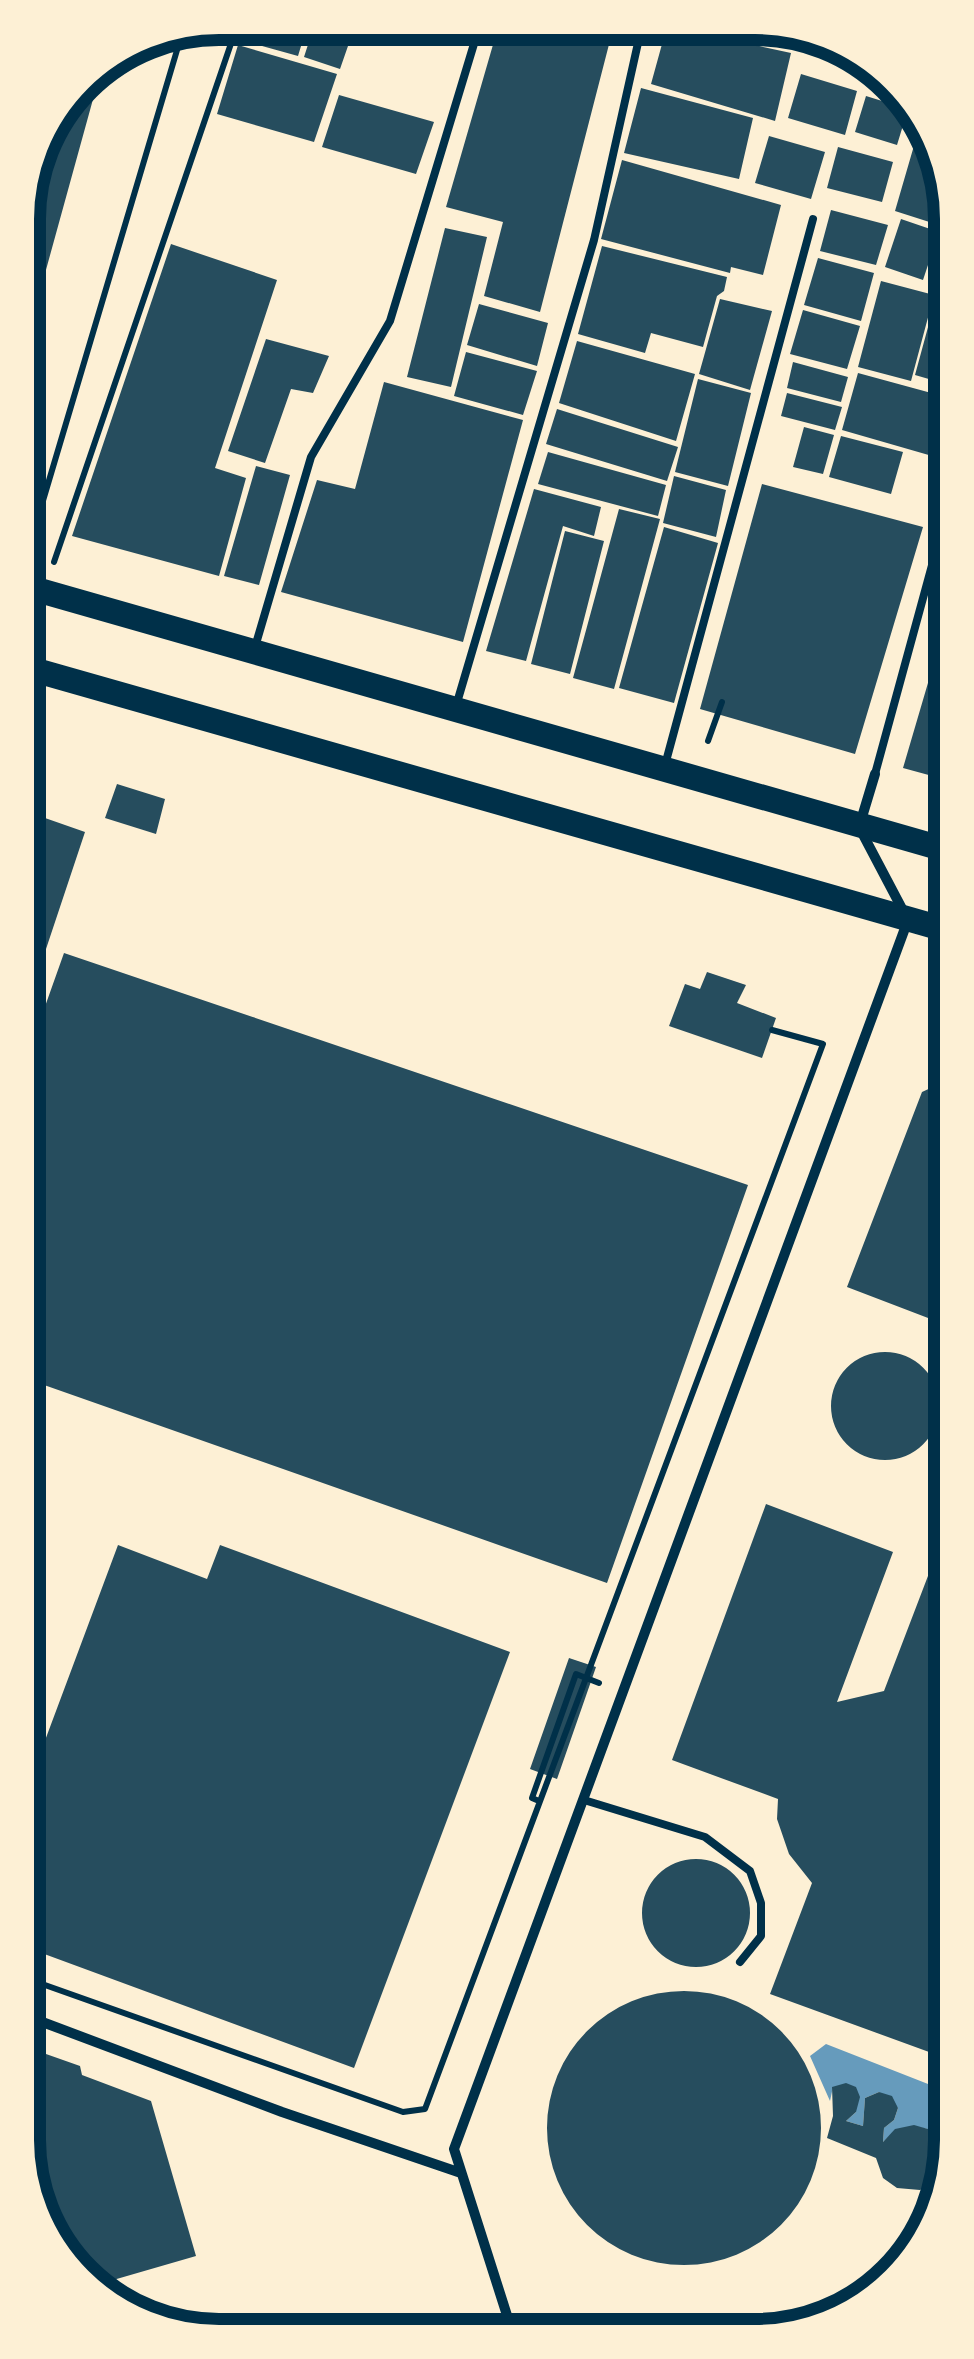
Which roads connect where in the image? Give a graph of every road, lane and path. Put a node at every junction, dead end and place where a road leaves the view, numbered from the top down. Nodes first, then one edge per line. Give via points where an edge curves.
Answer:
1 (232, 40) edge
2 (475, 40) edge
3 (639, 40) edge
4 (179, 44) edge
5 (812, 219) dead end
6 (40, 512) edge
7 (934, 558) edge
8 (40, 572) edge
9 (40, 591) edge
10 (254, 651) junction
11 (40, 672) edge
12 (722, 702) dead end
13 (455, 709) junction
14 (708, 741) dead end
15 (664, 770) junction
16 (875, 774) joint
17 (859, 827) junction
18 (934, 847) edge
19 (908, 920) junction
20 (934, 927) edge
21 (772, 1030) dead end
22 (614, 1689) dead end
23 (584, 1800) junction
24 (540, 1801) junction
25 (740, 1962) dead end
26 (40, 1983) edge
27 (40, 2021) edge
28 (462, 2173) junction
29 (508, 2319) edge

1 - 8 path
2 - 10 lane via 390,321 311,457
3 - 13 lane via 594,240
4 - 6 path
5 - 15 lane
7 - 16 lane
9 - 10 main road
10 - 13 main road
11 - 19 main road
12 - 14 path
13 - 15 main road
15 - 17 main road
16 - 17 street
17 - 18 main road
17 - 19 street
19 - 20 main road
19 - 23 street
21 - 24 path via 823,1044
22 - 24 path via 576,1674 532,1798
23 - 25 lane via 706,1838 750,1871 761,1902 761,1936
23 - 28 street via 454,2149
24 - 26 path via 425,2109 404,2112
27 - 28 street
28 - 29 street

